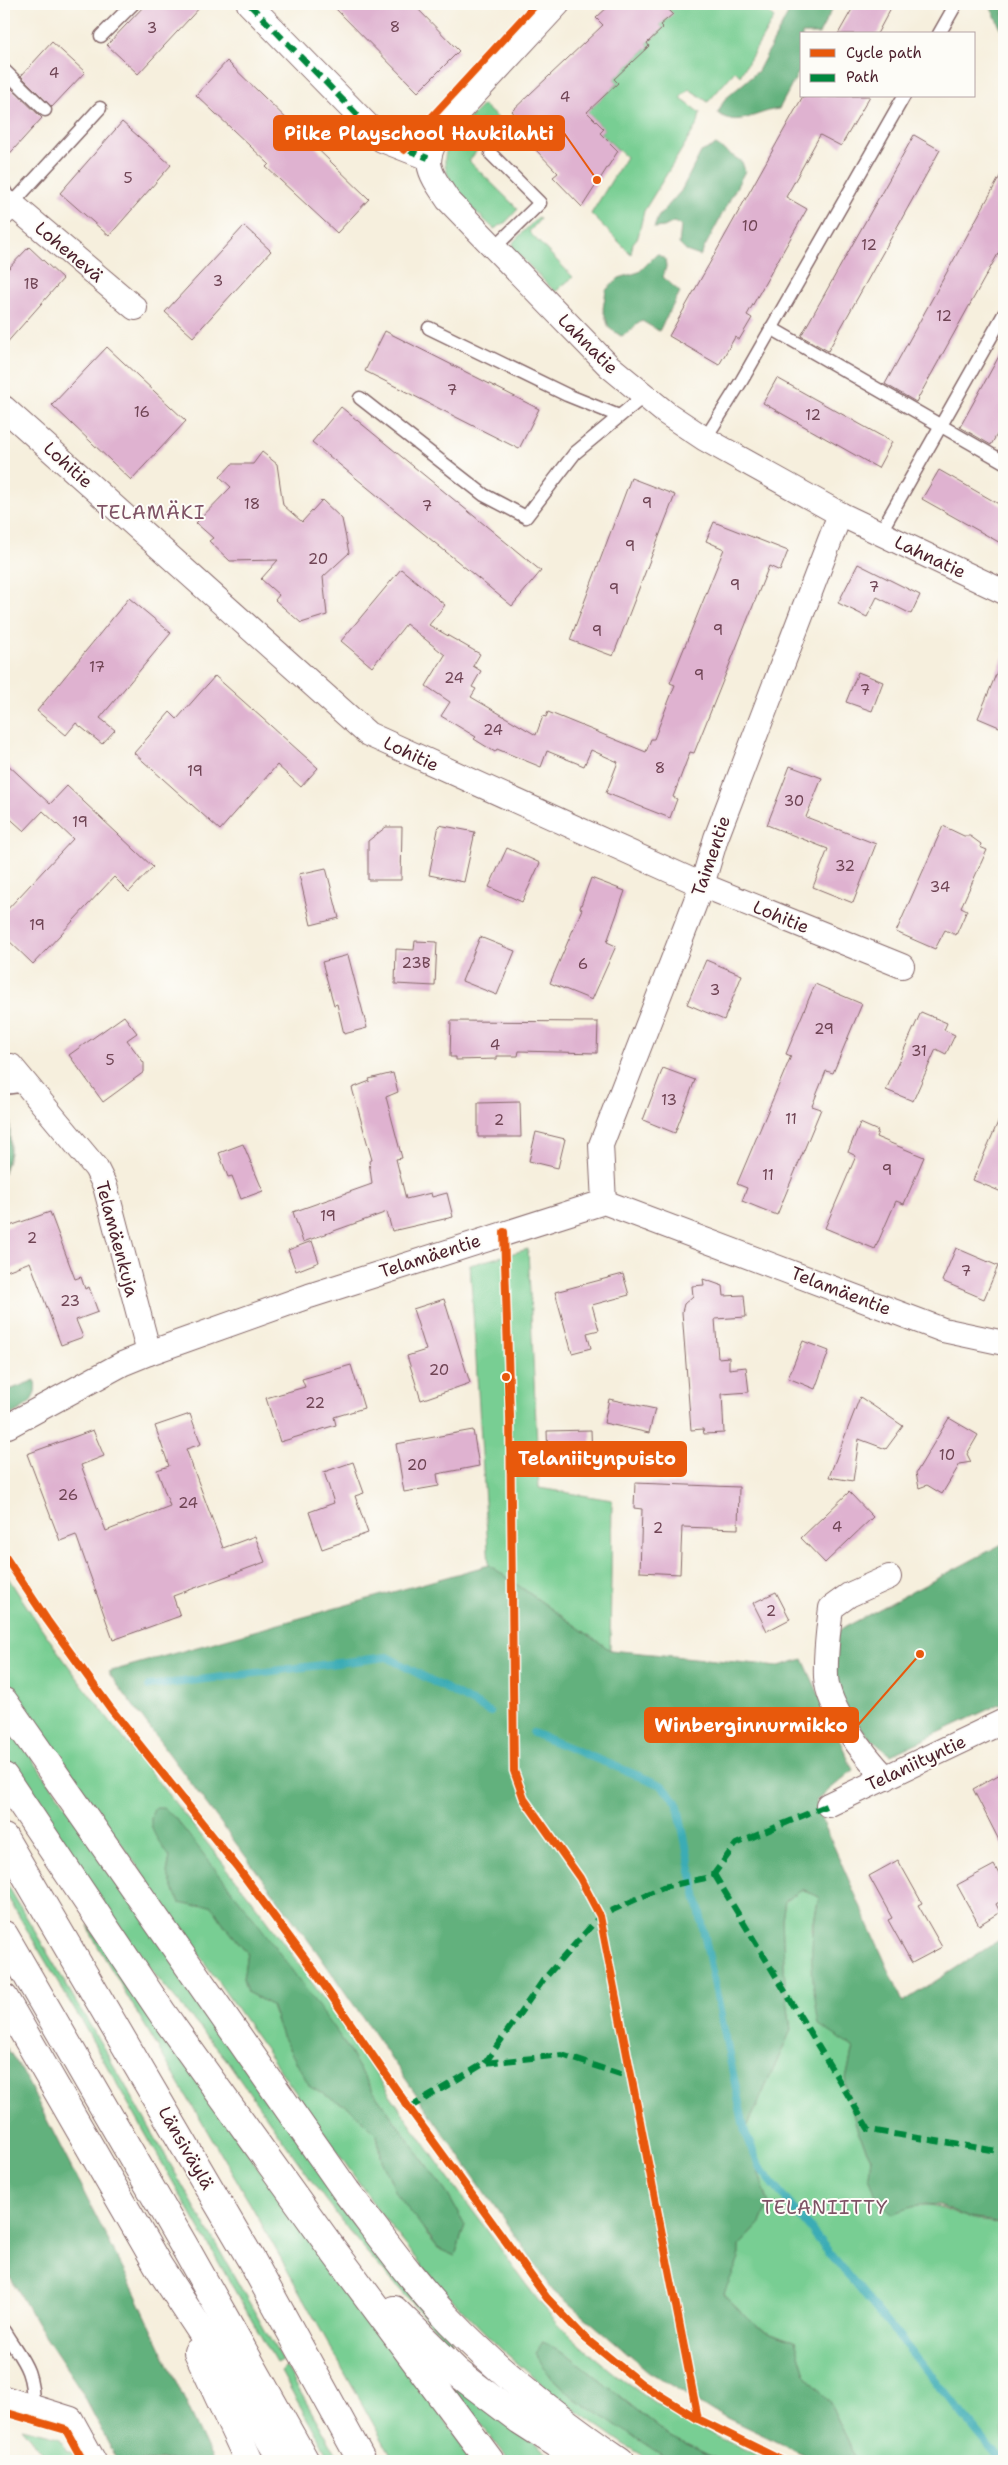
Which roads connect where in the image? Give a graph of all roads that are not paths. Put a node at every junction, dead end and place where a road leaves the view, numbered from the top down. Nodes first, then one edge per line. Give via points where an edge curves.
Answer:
1 (133, 4) edge
2 (249, 4) edge
3 (558, 4) edge
4 (956, 4) edge
5 (940, 32) edge
6 (101, 36) dead end
7 (4, 70) edge
8 (903, 98) edge
9 (100, 108) dead end
10 (45, 110) dead end
11 (492, 154) dead end
12 (428, 158) junction
13 (7, 202) edge
14 (494, 248) junction
15 (135, 308) dead end
16 (1004, 314) edge
17 (428, 328) dead end
18 (772, 328) junction
19 (644, 396) junction
20 (360, 398) dead end
21 (4, 408) edge
22 (619, 416) junction
23 (940, 426) junction
24 (705, 439) junction
25 (1004, 462) edge
26 (840, 514) junction
27 (880, 533) junction
28 (1004, 592) edge
29 (702, 885) junction
30 (902, 966) dead end
31 (10, 1066) dead end
32 (27, 1085) junction
33 (4, 1088) edge
34 (604, 1202) junction
35 (1004, 1343) edge
36 (149, 1353) junction
37 (8, 1426) dead end
38 (889, 1577) dead end
39 (4, 1702) edge
40 (1004, 1721) edge
41 (4, 1777) edge
42 (886, 1778) junction
43 (828, 1804) dead end
44 (4, 1838) edge
45 (4, 1935) edge
46 (4, 1998) edge
47 (327, 2242) junction
48 (159, 2267) junction
49 (4, 2331) edge
50 (4, 2398) edge
51 (33, 2406) junction
52 (94, 2461) edge
53 (249, 2461) edge
54 (283, 2461) edge
55 (305, 2461) edge
56 (362, 2461) edge
57 (490, 2461) edge
58 (584, 2461) edge
59 (620, 2461) edge

1 - 6 lane
2 - 12 street via 382,140
3 - 12 street via 443,128 430,146
4 - 5 lane
7 - 10 lane
8 - 18 lane
9 - 13 lane
11 - 14 lane via 540,203
12 - 14 street, Lahnatie via 433,178 448,200
13 - 15 street, Lohenevä
14 - 19 street, Lahnatie via 608,366
16 - 23 lane
17 - 22 lane via 567,395
18 - 23 lane
18 - 24 lane
19 - 22 lane
19 - 24 street, Lahnatie
20 - 22 lane via 484,495 526,517 575,453
21 - 29 street, Lohitie via 368,734
23 - 25 lane
23 - 27 lane
24 - 26 street, Lahnatie
26 - 27 street, Lahnatie
26 - 29 street, Taimentie via 716,838
27 - 28 street, Lahnatie
29 - 30 street, Lohitie
29 - 34 street, Taimentie via 601,1145
31 - 32 street, Telamäenkuja
32 - 33 lane
32 - 36 street, Telamäenkuja via 96,1168 105,1186
34 - 35 street, Telamäentie via 943,1330
34 - 36 street, Telamäentie via 309,1296
36 - 37 street, Telamäentie via 122,1364
38 - 42 street via 849,1595 831,1608 826,1679 838,1713 865,1755
39 - 59 highway via 346,2191 404,2268 450,2320 504,2373 559,2420
40 - 42 street, Telaniityntie
41 - 47 highway via 162,2014
42 - 43 street, Telaniityntie
44 - 56 highway, Länsiväylä via 252,2261
45 - 55 highway
46 - 48 highway
47 - 57 highway
47 - 58 highway via 458,2373 520,2420
48 - 53 highway
48 - 54 highway
49 - 51 lane via 29,2371
50 - 51 street
51 - 52 street via 71,2419

